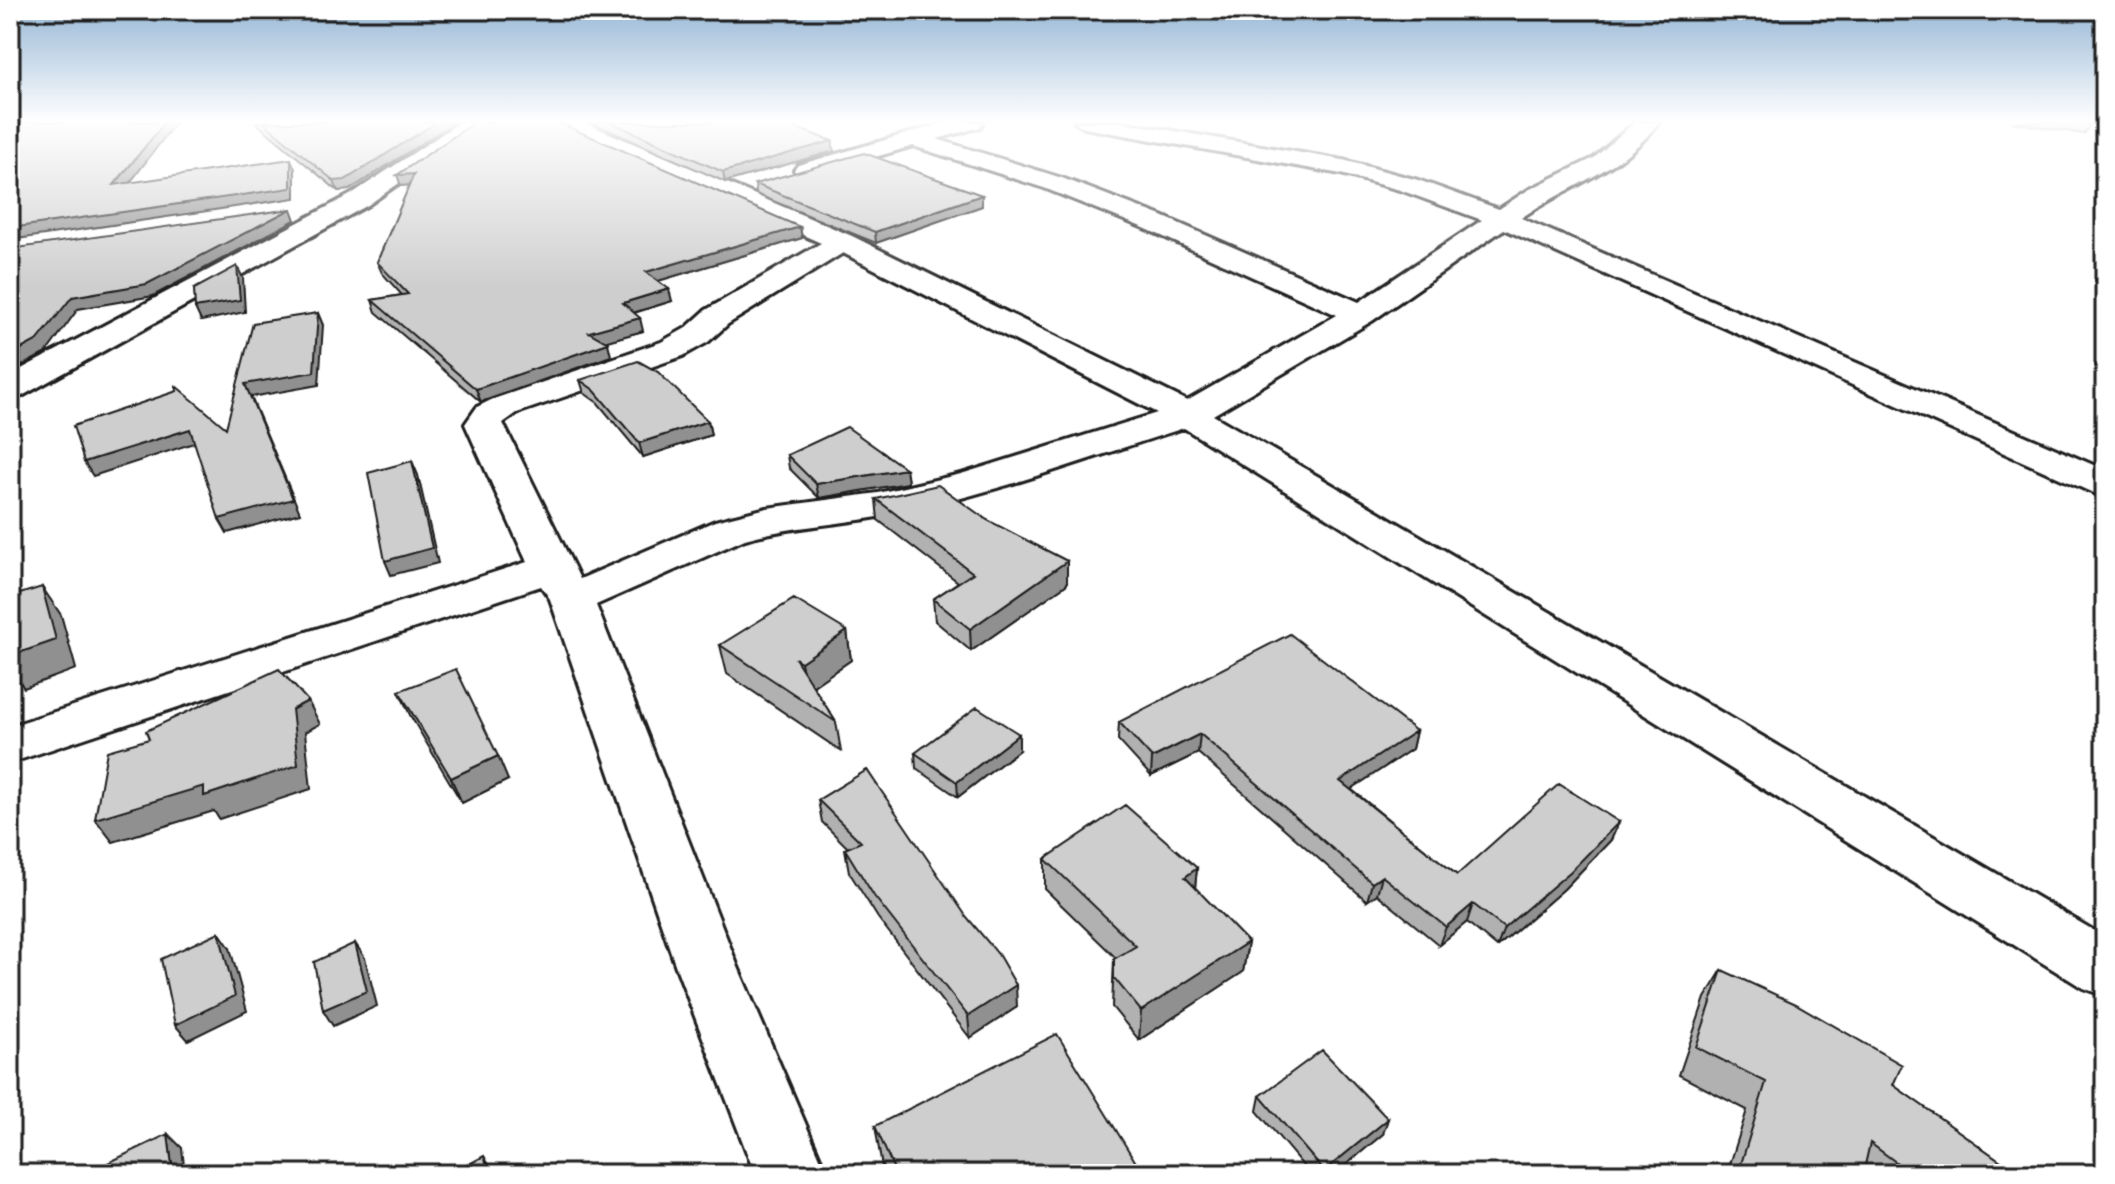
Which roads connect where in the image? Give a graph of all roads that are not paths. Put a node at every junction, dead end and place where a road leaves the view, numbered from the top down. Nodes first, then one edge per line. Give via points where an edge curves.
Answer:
1 (393, 177) edge
2 (688, 177) edge
3 (1035, 177) edge
4 (1381, 177) edge
5 (1573, 177) edge
6 (753, 185) edge
7 (723, 193) junction
8 (359, 200) junction
9 (280, 211) edge
10 (1502, 219) junction
11 (842, 242) junction
12 (1361, 314) junction
13 (10, 389) edge
14 (1188, 415) junction
15 (2105, 484) edge
16 (562, 584) junction
17 (10, 745) edge
18 (2105, 969) edge
19 (791, 1174) edge

1 - 8 street
2 - 7 street
3 - 12 street via 1138,216
4 - 10 street
5 - 10 street
6 - 7 street
7 - 11 street
8 - 9 street
8 - 13 street
10 - 12 street
10 - 15 street
11 - 14 street
11 - 16 street via 672,349 490,415 483,424
12 - 14 street
14 - 16 street via 972,483 878,505 767,520
14 - 18 street
16 - 17 street
16 - 19 street

